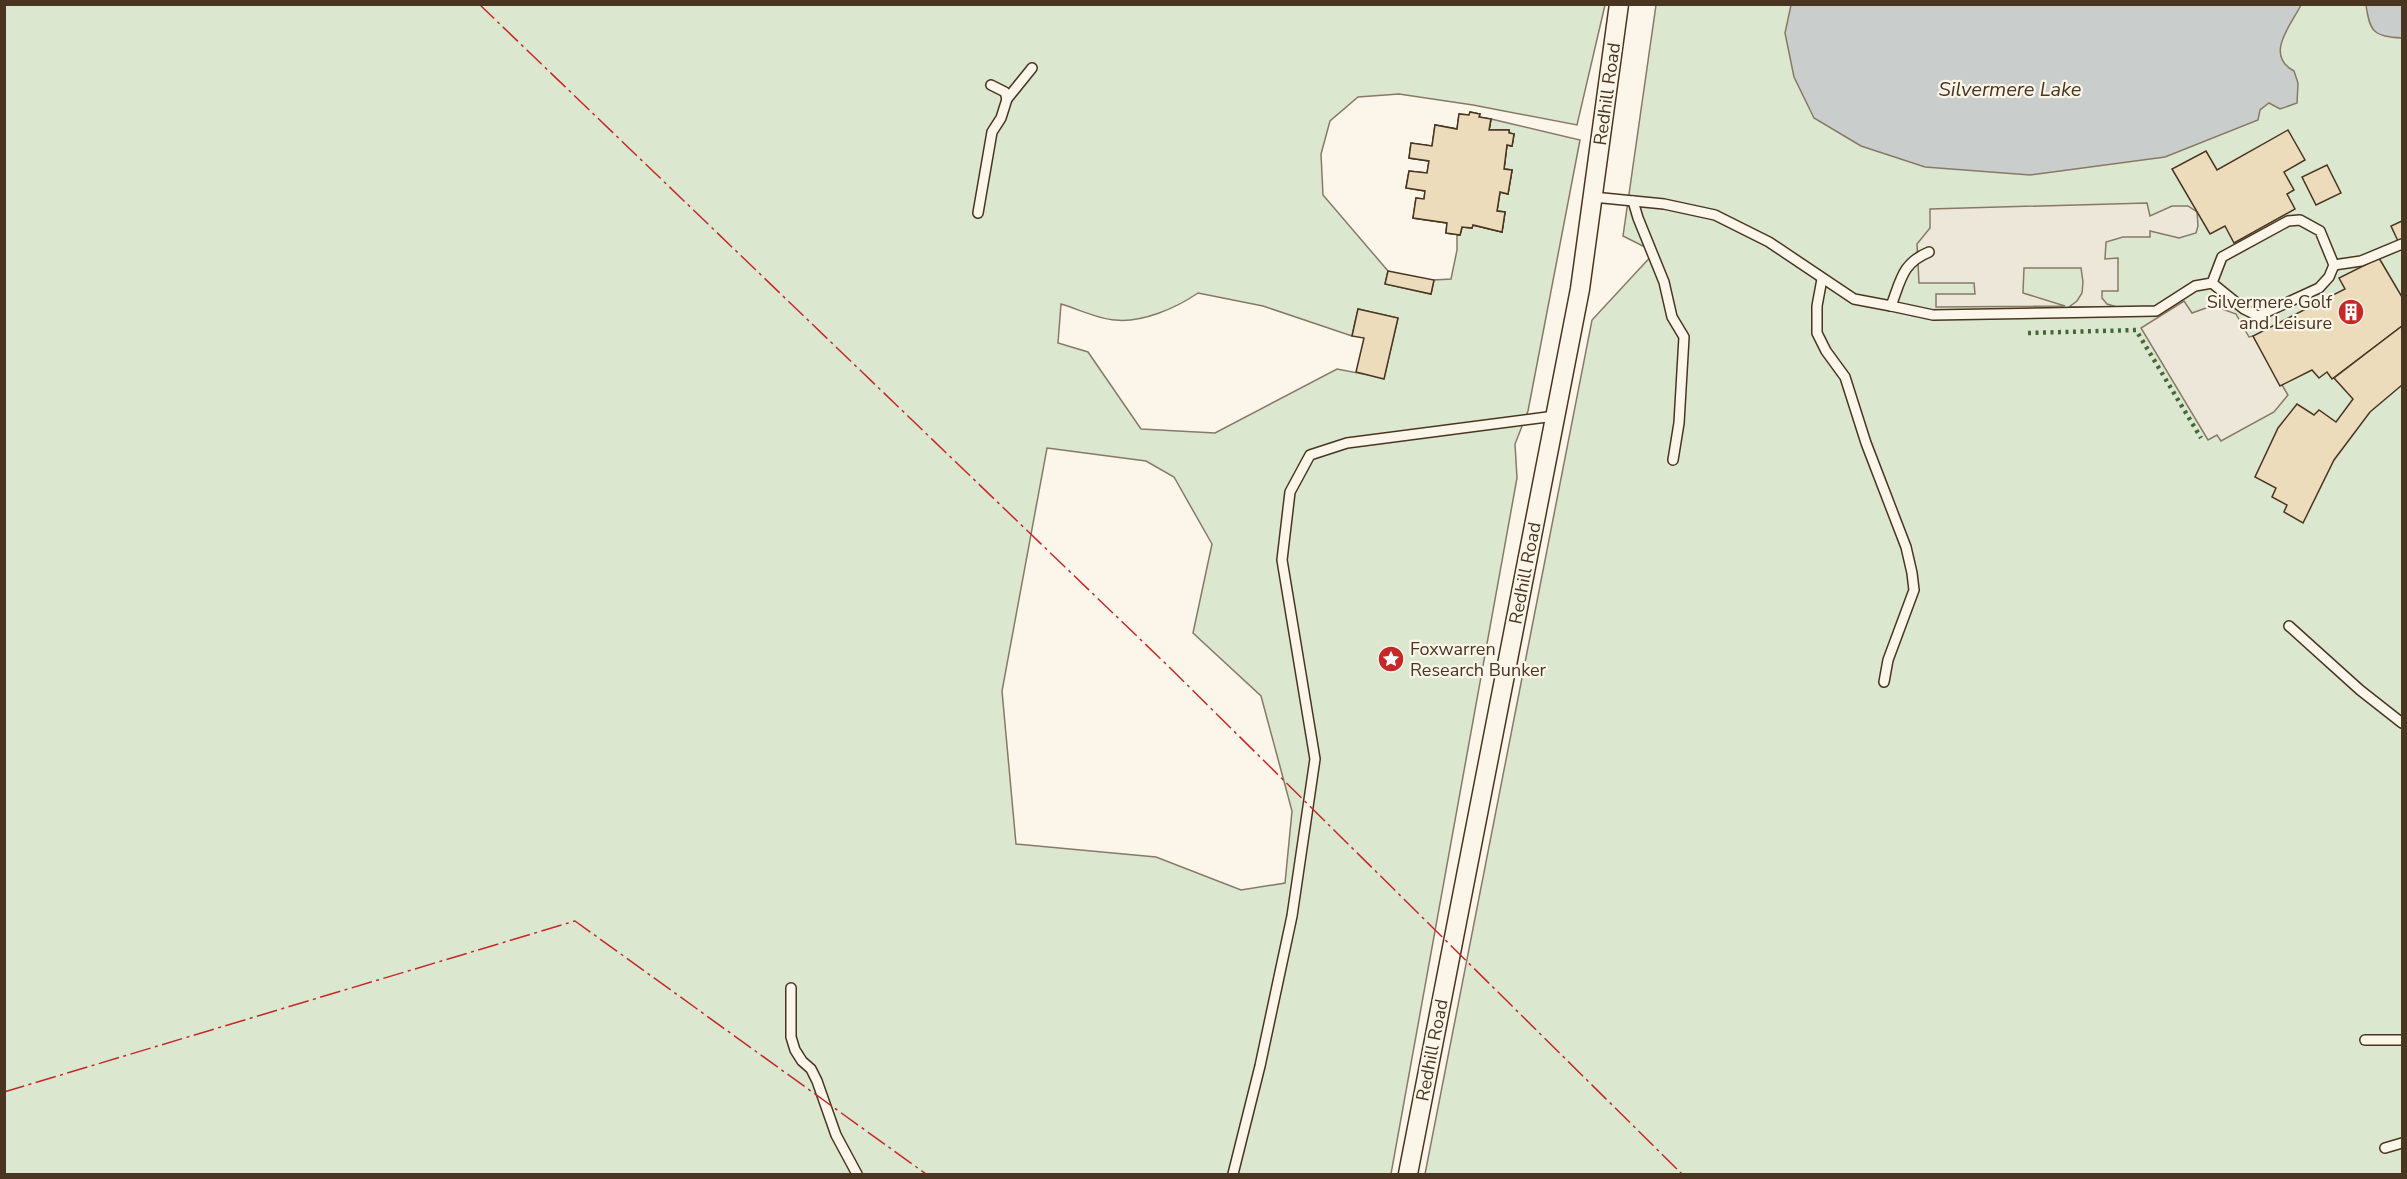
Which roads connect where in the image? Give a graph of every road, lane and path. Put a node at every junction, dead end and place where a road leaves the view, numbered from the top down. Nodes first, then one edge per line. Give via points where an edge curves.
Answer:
1 (1619, 4) edge
2 (1032, 69) dead end
3 (991, 85) dead end
4 (1007, 99) junction
5 (1593, 196) junction
6 (1633, 201) junction
7 (978, 213) dead end
8 (2403, 244) edge
9 (1929, 252) dead end
10 (2334, 265) junction
11 (1822, 279) junction
12 (2212, 283) junction
13 (1891, 306) junction
14 (1555, 416) junction
15 (1673, 460) dead end
16 (2289, 626) dead end
17 (1884, 682) dead end
18 (2403, 723) edge
19 (791, 988) dead end
20 (2365, 1040) dead end
21 (2403, 1040) edge
22 (2403, 1143) edge
23 (2385, 1148) dead end
24 (857, 1174) edge
25 (1233, 1174) edge
26 (1408, 1174) edge

1 - 5 street, Redhill Road
2 - 4 lane
3 - 4 lane via 1005,92
4 - 7 lane via 992,132
5 - 6 lane
5 - 14 street, Redhill Road via 1580,289
6 - 11 lane via 1715,215 1769,242
6 - 15 lane via 1664,282 1672,317 1684,337
8 - 10 lane via 2361,261
9 - 13 lane via 1913,259
10 - 12 lane via 2319,288 2258,316
10 - 12 lane via 2320,231 2300,220 2288,221 2222,257
11 - 13 lane via 1854,299
11 - 17 lane via 1816,306 1817,333 1845,377 1912,573 1914,590 1888,660
12 - 13 lane via 2195,286 2156,311 1933,315
14 - 25 lane via 1347,443 1310,454 1290,492 1282,560 1315,759 1292,916
14 - 26 street, Redhill Road
16 - 18 lane
19 - 24 lane via 791,1037 795,1050 818,1081 836,1135
20 - 21 lane
22 - 23 lane

